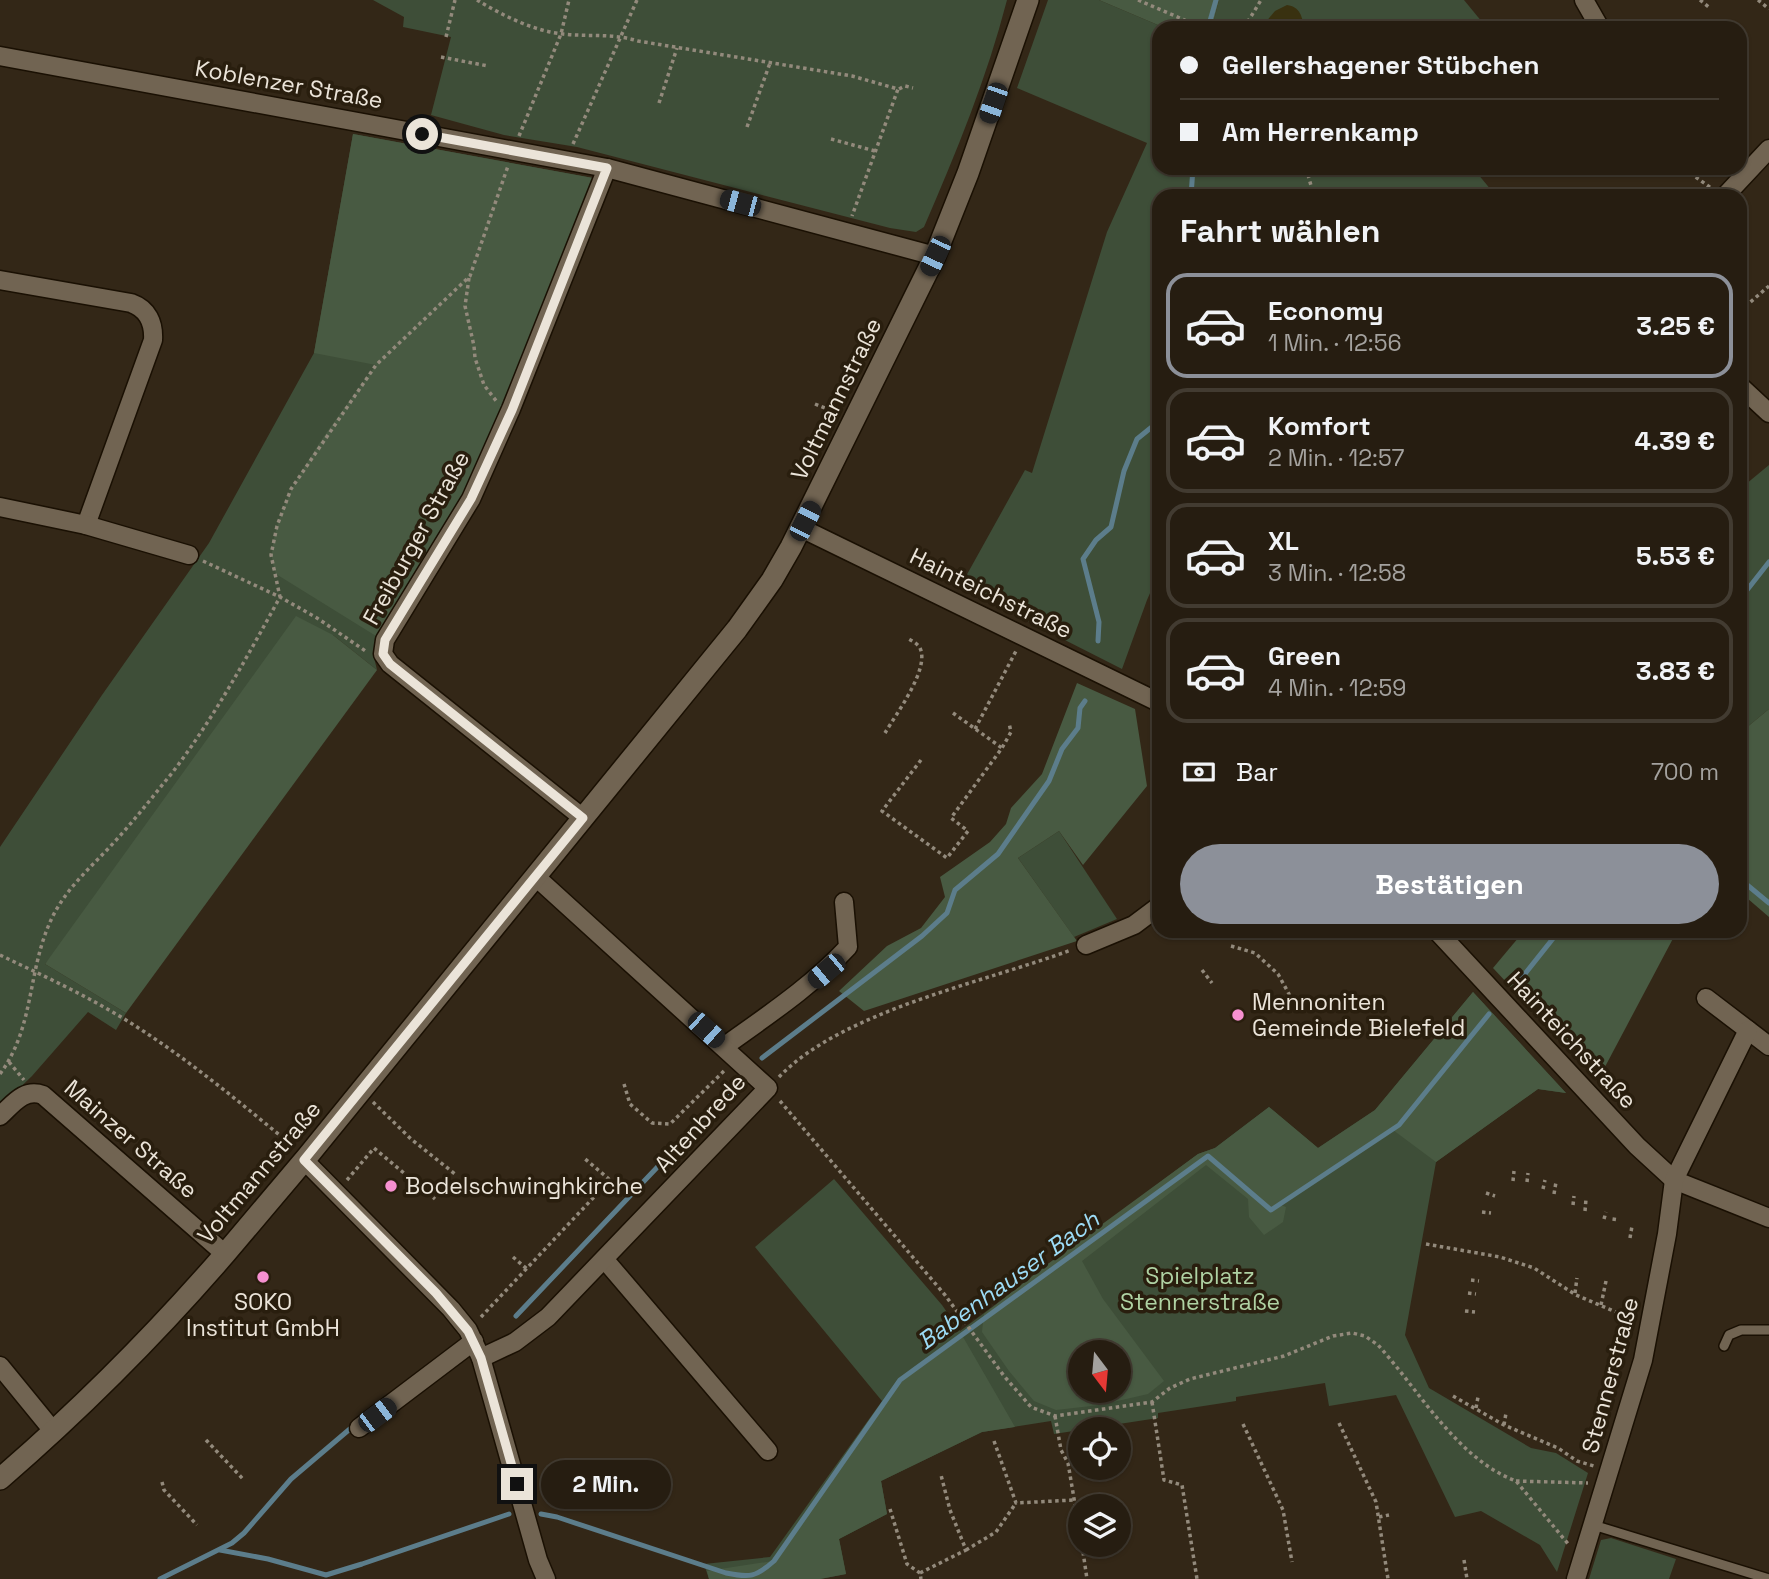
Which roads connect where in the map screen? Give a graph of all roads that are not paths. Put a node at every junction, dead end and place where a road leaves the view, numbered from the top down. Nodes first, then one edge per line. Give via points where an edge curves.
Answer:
1 (1028, 0) edge
2 (1584, 0) edge
3 (1596, 21) edge
4 (0, 56) edge
5 (1769, 149) edge
6 (1747, 162) edge
7 (607, 168) junction
8 (1735, 175) edge
9 (1722, 189) edge
10 (935, 256) junction
11 (0, 281) edge
12 (1747, 392) edge
13 (1769, 412) edge
14 (0, 507) edge
15 (86, 525) junction
16 (801, 528) junction
17 (189, 555) road end
18 (1152, 699) edge
19 (583, 818) junction
20 (536, 877) junction
21 (844, 902) dead end
22 (1152, 911) edge
23 (1444, 938) edge
24 (1086, 945) road end
25 (1706, 998) dead end
26 (1748, 1030) junction
27 (1769, 1046) edge
28 (731, 1052) junction
29 (0, 1116) edge
30 (305, 1159) junction
31 (1674, 1180) junction
32 (1769, 1218) edge
33 (225, 1254) junction
34 (605, 1260) junction
35 (1769, 1330) edge
36 (474, 1343) junction
37 (1724, 1346) dead end
38 (0, 1366) edge
39 (359, 1428) dead end
40 (54, 1432) junction
41 (768, 1451) dead end
42 (0, 1479) edge
43 (1593, 1525) junction
44 (546, 1579) edge
45 (1576, 1579) edge
46 (1769, 1579) edge

1 - 10 street, Voltmannstraße
2 - 3 street
4 - 7 street, Koblenzer Straße
5 - 6 street
7 - 10 street, Koblenzer Straße
7 - 19 street, Freiburger Straße via 512,410 467,508 385,640 383,654
8 - 9 street
10 - 16 street, Voltmannstraße
11 - 15 street via 131,303 150,318 153,340
12 - 13 street
14 - 15 street
15 - 17 street
16 - 18 street, Hainteichstraße
16 - 19 street, Voltmannstraße via 780,568 737,629
19 - 20 street, Voltmannstraße
20 - 28 street
20 - 30 street, Voltmannstraße
21 - 28 street, Altenbrede via 848,947
22 - 24 street via 1133,925
23 - 31 street, Hainteichstraße
25 - 26 street
26 - 27 street
26 - 31 street
28 - 34 street, Altenbrede via 768,1088
29 - 33 street, Mainzer Straße via 19,1097 35,1092 43,1095
30 - 33 street, Voltmannstraße
30 - 36 street via 436,1293
31 - 32 street, Hainteichstraße
31 - 43 street, Stennerstraße via 1652,1319
33 - 40 street, Voltmannstraße via 135,1354
34 - 36 street, Altenbrede via 548,1317 515,1342
34 - 41 street
35 - 37 lane via 1741,1330 1730,1335
36 - 39 street, Altenbrede
36 - 44 street
38 - 40 street
40 - 42 street, Voltmannstraße
43 - 45 street, Stennerstraße
43 - 46 lane

